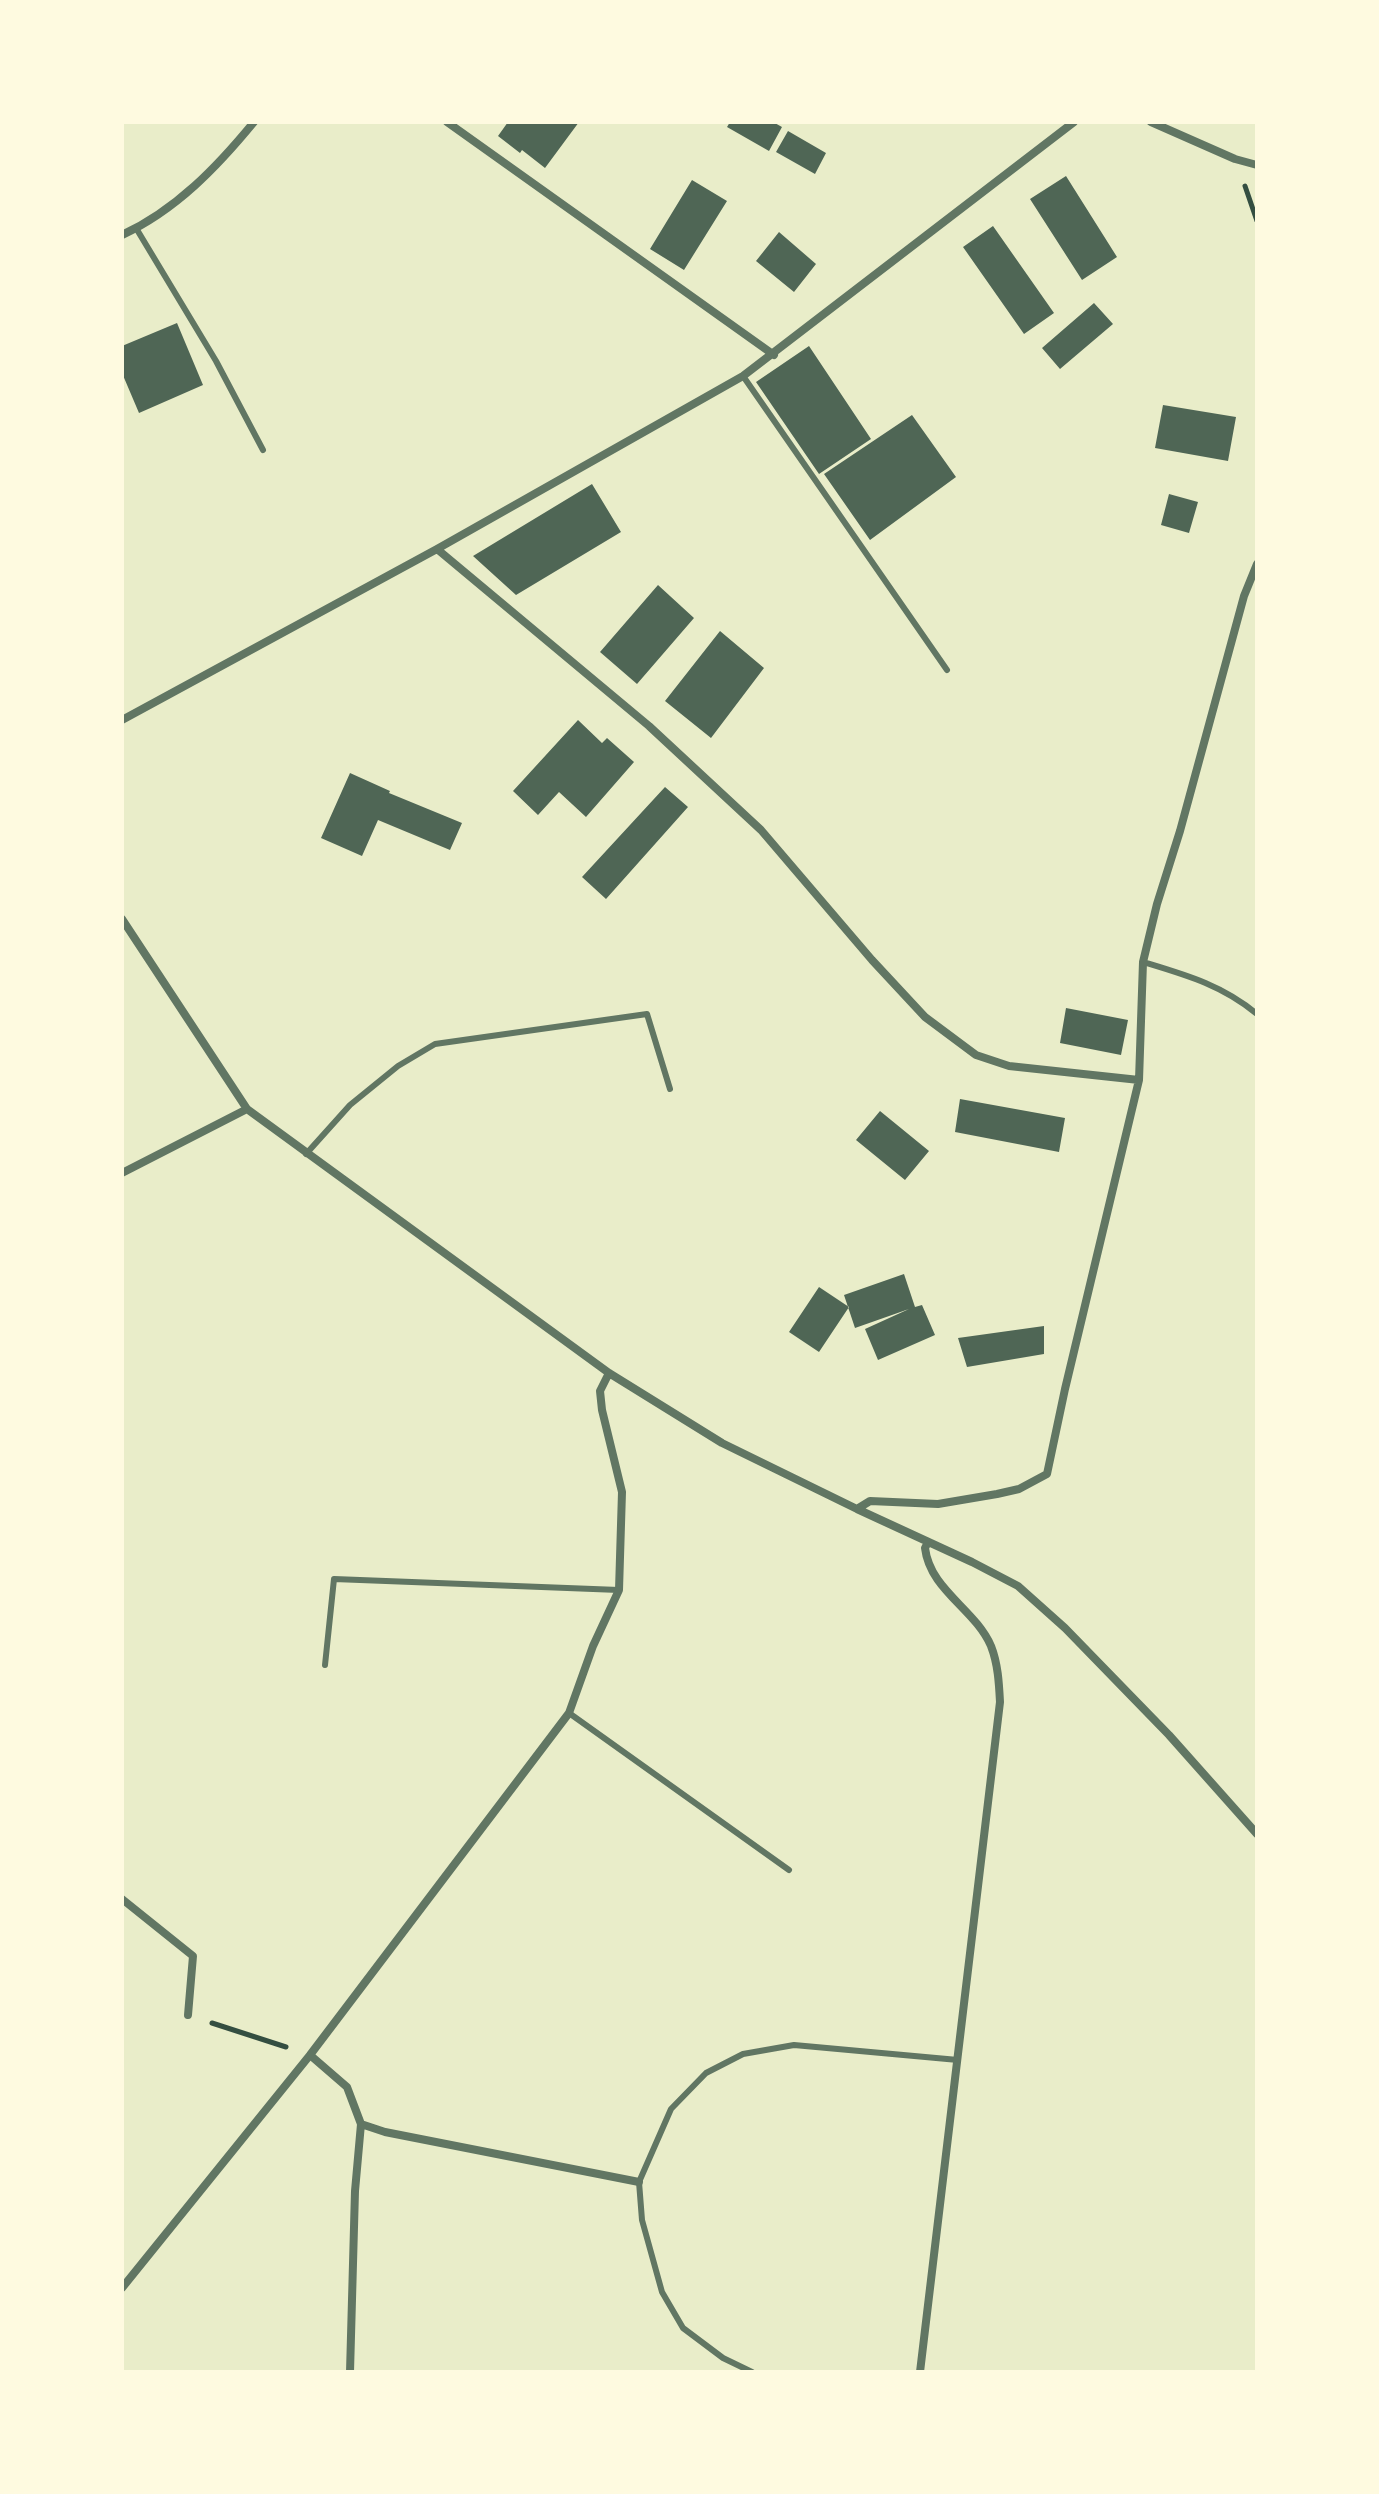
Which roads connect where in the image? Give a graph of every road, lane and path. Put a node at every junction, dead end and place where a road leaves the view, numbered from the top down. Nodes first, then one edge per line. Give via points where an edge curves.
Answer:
1 (254, 122) edge
2 (447, 122) edge
3 (1074, 122) edge
4 (1151, 122) edge
5 (1257, 165) edge
6 (136, 228) junction
7 (122, 235) edge
8 (774, 355) junction
9 (743, 376) junction
10 (263, 450) dead end
11 (437, 549) junction
12 (1257, 564) edge
13 (947, 670) dead end
14 (122, 720) edge
15 (122, 919) edge
16 (1143, 962) junction
17 (1257, 1014) edge
18 (1139, 1080) junction
19 (670, 1089) dead end
20 (247, 1109) junction
21 (306, 1154) junction
22 (122, 1173) edge
23 (609, 1373) junction
24 (857, 1509) junction
25 (928, 1542) junction
26 (619, 1590) junction
27 (325, 1665) dead end
28 (569, 1713) junction
29 (1257, 1834) edge
30 (789, 1870) dead end
31 (122, 1899) edge
32 (188, 2015) joint
33 (310, 2055) junction
34 (958, 2060) junction
35 (361, 2124) junction
36 (639, 2182) junction
37 (122, 2288) edge
38 (350, 2372) edge
39 (752, 2372) edge
40 (920, 2372) edge

1 - 6 street via 186,193
2 - 8 street
3 - 8 street
4 - 5 street
6 - 7 street
6 - 10 lane
8 - 9 street
9 - 11 street
9 - 13 lane
11 - 14 street
11 - 18 street via 649,726 761,830 925,1017 976,1055 1009,1066
12 - 16 street
15 - 20 street
16 - 17 lane via 1196,978 1237,997
16 - 18 street
18 - 24 street via 1047,1474 997,1494 938,1504 870,1501
19 - 21 lane via 647,1014 435,1044 350,1105
20 - 21 street
20 - 22 street
21 - 23 street
23 - 24 street via 722,1443
23 - 26 street via 600,1391 622,1492
24 - 25 street
25 - 29 street via 1018,1586 1169,1735
25 - 34 street via 931,1570 990,1645 1000,1702
26 - 27 lane via 334,1579
26 - 28 street
28 - 30 lane
28 - 33 street
31 - 32 street via 193,1956
32 - 33 path
33 - 35 street via 347,2087
33 - 37 street
34 - 36 lane via 794,2045 743,2054 706,2073 671,2109
34 - 40 street
35 - 36 street
35 - 38 street
36 - 39 lane via 654,2266 683,2328

